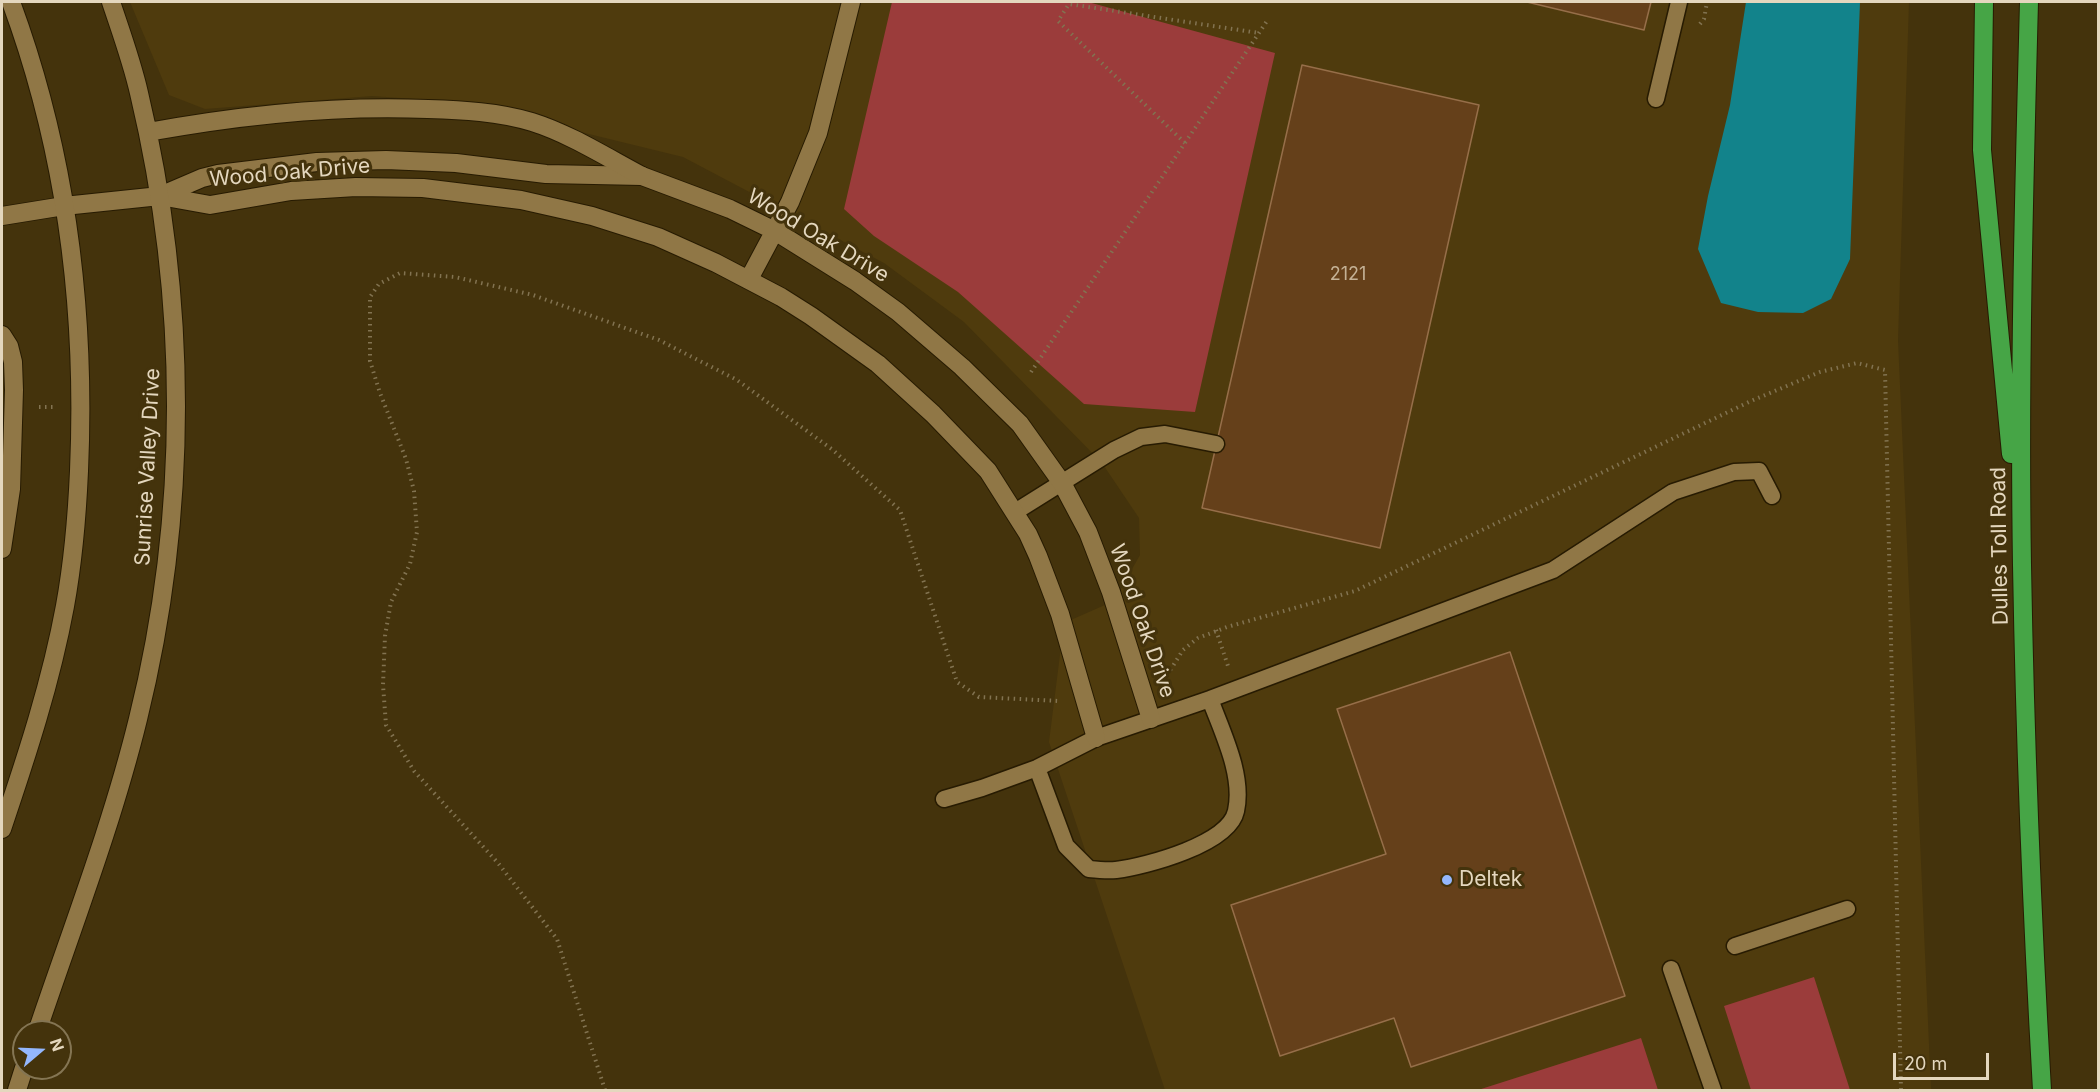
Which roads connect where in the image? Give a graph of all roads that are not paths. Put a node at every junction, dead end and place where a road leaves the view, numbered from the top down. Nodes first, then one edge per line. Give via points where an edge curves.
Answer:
1 (11, 2) edge
2 (111, 2) edge
3 (851, 2) edge
4 (1679, 2) edge
5 (1984, 2) edge
6 (2029, 2) edge
7 (1656, 99) dead end
8 (148, 132) junction
9 (642, 176) junction
10 (159, 195) junction
11 (64, 206) junction
12 (2, 216) edge
13 (775, 231) junction
14 (749, 279) junction
15 (2, 334) edge
16 (1216, 444) dead end
17 (1062, 483) junction
18 (1772, 496) dead end
19 (1015, 512) junction
20 (2, 549) edge
21 (2022, 563) junction
22 (1210, 699) junction
23 (1151, 719) junction
24 (1096, 738) junction
25 (1037, 768) junction
26 (944, 799) dead end
27 (2, 829) edge
28 (1847, 909) dead end
29 (1735, 946) dead end
30 (1671, 969) dead end
31 (41, 1020) edge
32 (1713, 1090) edge
33 (2042, 1090) edge

1 - 11 street via 44,110
2 - 8 street, Sunrise Valley Drive
3 - 13 street via 818,134
4 - 7 lane
5 - 21 highway via 1982,150
6 - 21 highway, Dulles Toll Road
8 - 9 street via 214,120 324,109 477,112 532,122
8 - 10 street, Sunrise Valley Drive
9 - 10 street, Wood Oak Drive via 546,174 434,162 350,160 218,174
9 - 13 street, Wood Oak Drive via 730,209
10 - 11 street, Wood Oak Drive
10 - 14 street, Wood Oak Drive via 210,205 356,187 491,195 560,207 624,225
10 - 31 street, Sunrise Valley Drive via 173,300 177,419 171,538 162,601 138,721 121,780
11 - 12 street, Wood Oak Drive
11 - 27 street via 74,279 80,390 72,556 43,703
13 - 14 street
13 - 17 street, Wood Oak Drive via 881,300 962,366 1020,424
14 - 19 street, Wood Oak Drive via 811,316 878,364 962,442 988,471
15 - 20 street via 13,362 14,390 11,489
16 - 17 lane via 1165,434 1141,437
17 - 19 lane
17 - 23 street, Wood Oak Drive via 1100,560
18 - 22 lane via 1759,471 1734,472 1673,492 1552,570
19 - 24 street, Wood Oak Drive via 1050,585
21 - 33 highway, Dulles Toll Road via 2028,805
22 - 23 lane
22 - 25 lane via 1236,772 1236,812 1225,830 1185,853 1116,870 1089,869 1066,846
23 - 24 lane
24 - 25 lane
25 - 26 lane
28 - 29 lane
30 - 32 lane

